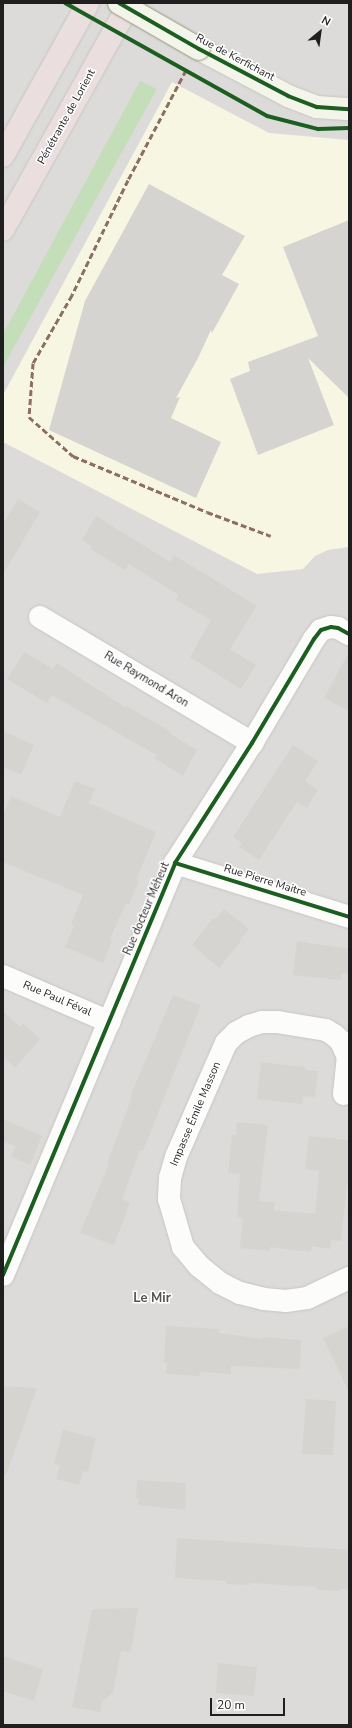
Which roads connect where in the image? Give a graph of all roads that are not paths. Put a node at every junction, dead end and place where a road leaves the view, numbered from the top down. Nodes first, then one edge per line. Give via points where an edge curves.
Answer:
1 (88, 3) edge
2 (119, 3) edge
3 (130, 3) edge
4 (349, 109) edge
5 (3, 156) edge
6 (3, 230) edge
7 (40, 617) dead end
8 (344, 631) edge
9 (252, 743) junction
10 (175, 863) junction
11 (349, 917) edge
12 (3, 976) edge
13 (110, 1022) junction
14 (344, 1094) dead end
15 (3, 1275) edge
16 (349, 1278) edge

1 - 5 highway
2 - 4 main road, Rue de Kerfichant, bridge via 288,96 316,107
3 - 6 highway, Pénétrante de Lorient
7 - 9 street, Rue Raymond Aron
8 - 9 street, Rue docteur Méheut via 325,629 314,639
9 - 10 street, Rue docteur Méheut
10 - 11 street, Rue Pierre Maitre
10 - 13 street, Rue docteur Méheut
12 - 13 street, Rue Paul Féval
13 - 15 street, Rue docteur Méheut
14 - 16 street, Impasse Émile Masson via 348,1057 343,1045 326,1030 262,1022 236,1033 226,1043 176,1157 170,1178 169,1199 183,1247 199,1266 220,1283 240,1293 264,1300 286,1301 307,1298

